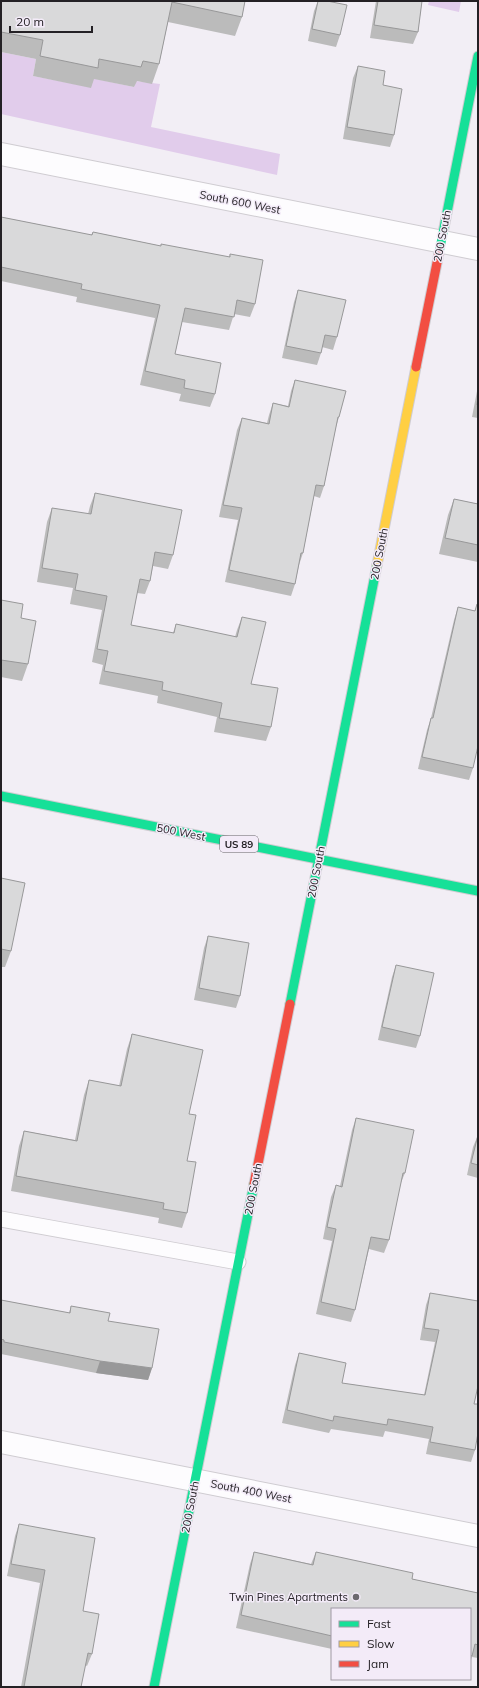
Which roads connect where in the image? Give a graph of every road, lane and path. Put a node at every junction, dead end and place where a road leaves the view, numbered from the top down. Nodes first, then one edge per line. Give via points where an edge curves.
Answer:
1 (478, 56) edge
2 (1, 154) edge
3 (441, 242) junction
4 (478, 249) edge
5 (1, 796) edge
6 (319, 859) junction
7 (478, 892) edge
8 (1, 1219) edge
9 (238, 1262) junction
10 (1, 1442) edge
11 (195, 1480) junction
12 (478, 1536) edge
13 (154, 1687) edge

1 - 3 street, 200 South
2 - 3 street, South 600 West
3 - 4 street, South 600 West
3 - 6 street, 200 South
5 - 6 street, 500 West / US 89
6 - 7 street, 500 West / US 89
6 - 9 street, 200 South
8 - 9 lane
9 - 11 street, 200 South
10 - 11 street, South 400 West
11 - 12 street, South 400 West
11 - 13 street, 200 South

